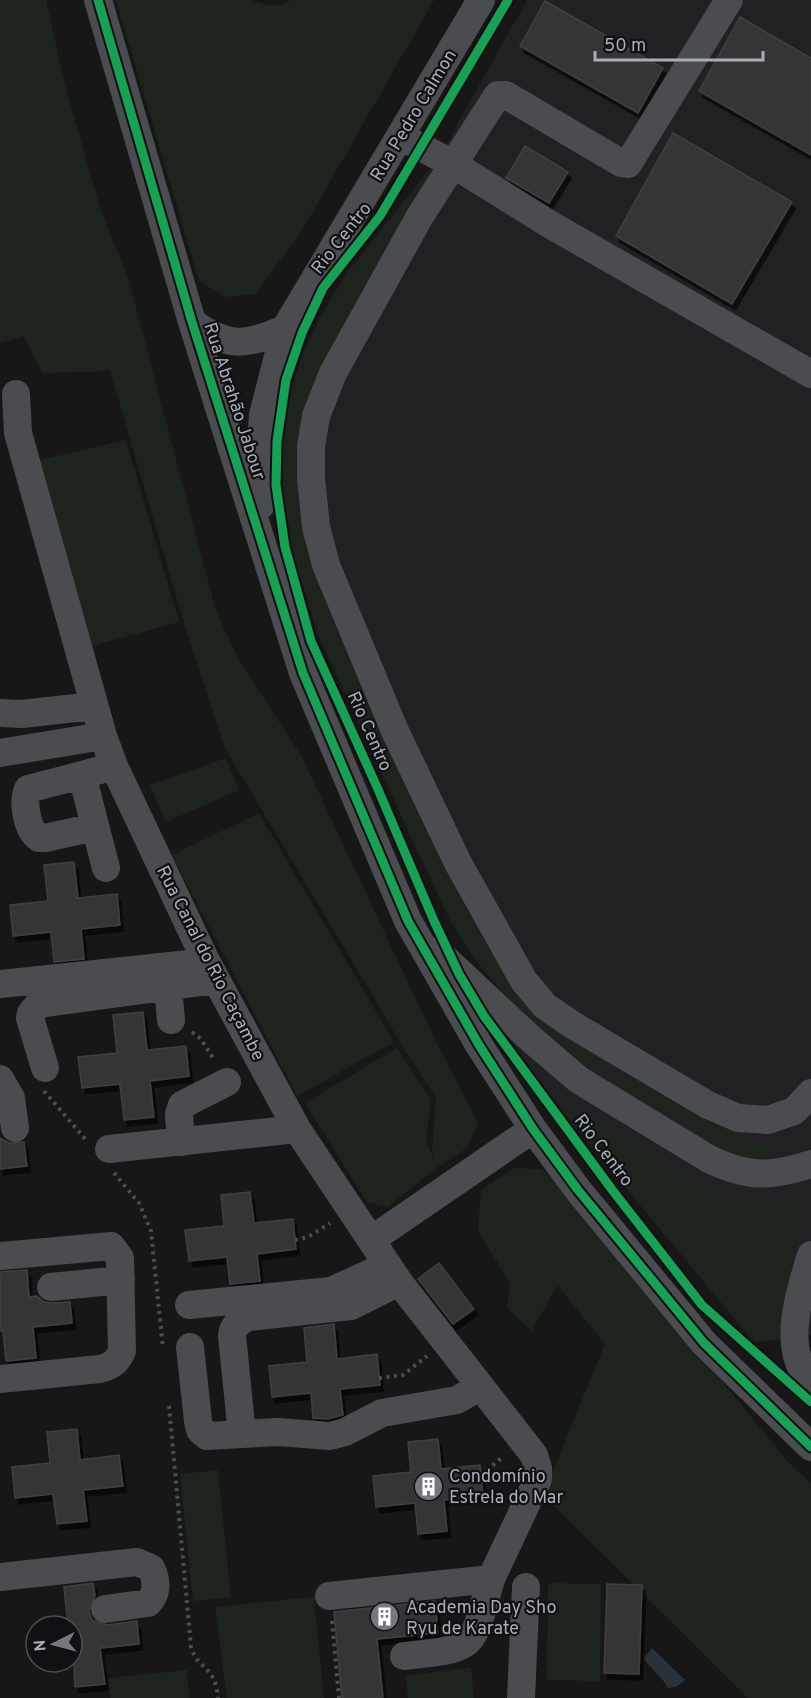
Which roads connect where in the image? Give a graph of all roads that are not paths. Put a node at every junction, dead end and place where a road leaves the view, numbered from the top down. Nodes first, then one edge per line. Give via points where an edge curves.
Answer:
1 (98, 0) edge
2 (481, 0) edge
3 (729, 0) edge
4 (400, 136) junction
5 (453, 164) junction
6 (192, 322) junction
7 (285, 329) junction
8 (811, 374) edge
9 (16, 394) dead end
10 (9, 435) edge
11 (264, 549) junction
12 (93, 706) junction
13 (0, 713) edge
14 (103, 736) junction
15 (0, 753) edge
16 (114, 766) junction
17 (82, 775) junction
18 (95, 827) junction
19 (106, 868) dead end
20 (408, 921) junction
21 (211, 969) junction
22 (0, 984) edge
23 (168, 987) junction
24 (171, 1020) road end
25 (41, 1076) road end
26 (0, 1079) edge
27 (227, 1082) road end
28 (811, 1093) edge
29 (15, 1128) dead end
30 (297, 1129) junction
31 (533, 1129) junction
32 (181, 1142) junction
33 (102, 1154) road end
34 (811, 1164) edge
35 (372, 1240) junction
36 (811, 1255) edge
37 (0, 1256) edge
38 (393, 1274) junction
39 (121, 1280) junction
40 (51, 1287) dead end
41 (189, 1305) dead end
42 (190, 1347) dead end
43 (0, 1379) edge
44 (811, 1381) edge
45 (479, 1387) junction
46 (242, 1434) junction
47 (808, 1438) edge
48 (0, 1577) edge
49 (491, 1579) junction
50 (526, 1587) dead end
51 (330, 1596) road end
52 (105, 1609) dead end
53 (404, 1656) dead end
54 (521, 1698) edge

1 - 6 street, Rua Abrahão Jabour
2 - 4 street, Rua Pedro Calmon
3 - 5 street via 628,164 502,94
4 - 5 street
4 - 7 street, Rua Pedro Calmon
5 - 8 street via 561,231
5 - 28 street via 333,373 316,416 311,478 316,527 326,566 395,731 458,862 524,981 546,1006 708,1105 738,1118 768,1120 794,1111
6 - 7 street via 228,343 254,342
6 - 11 street, Rua Abrahão Jabour
7 - 11 street, Rua Abrahão Jabour via 263,415 259,473
9 - 10 street, Rua Canal do Rio Caçambe
10 - 12 street, Rua Canal do Rio Caçambe
11 - 20 street, Rua Abrahão Jabour via 303,673
12 - 13 street
12 - 14 street, Rua Canal do Rio Caçambe
14 - 15 street
14 - 16 street, Rua Canal do Rio Caçambe
16 - 17 street
16 - 21 street, Rua Canal do Rio Caçambe
17 - 18 street
17 - 18 street via 28,789 25,802 31,830 45,838
18 - 19 street
20 - 31 street, Rua Abrahão Jabour via 479,1045
20 - 34 street via 531,1040 589,1086 729,1168 755,1176 780,1174
21 - 22 street via 189,964
21 - 23 street
21 - 30 street, Rua Canal do Rio Caçambe
23 - 24 street
23 - 25 street via 39,1004 30,1018
26 - 29 street via 11,1098
27 - 32 street via 182,1105
30 - 32 street
30 - 35 street, Rua Canal do Rio Caçambe
31 - 35 street
31 - 47 street, Rua Abrahão Jabour via 578,1190 704,1342
32 - 33 street
35 - 38 street, Rua Canal do Rio Caçambe
36 - 44 street via 799,1295 796,1337 797,1356 803,1373
37 - 39 street via 111,1246 120,1258
38 - 41 street via 331,1291
38 - 45 street, Rua Canal do Rio Caçambe
38 - 46 street via 351,1306 248,1317 233,1328
39 - 40 street
39 - 43 street via 122,1351 118,1360 100,1369
42 - 46 street via 200,1430 207,1436
45 - 46 street via 457,1400 382,1413 330,1436
45 - 49 street, Rua Canal do Rio Caçambe via 534,1455 538,1468 538,1479
48 - 52 street via 137,1563 151,1568 156,1583 148,1603
49 - 51 street
49 - 53 street via 474,1636 466,1644 452,1651
50 - 54 street

